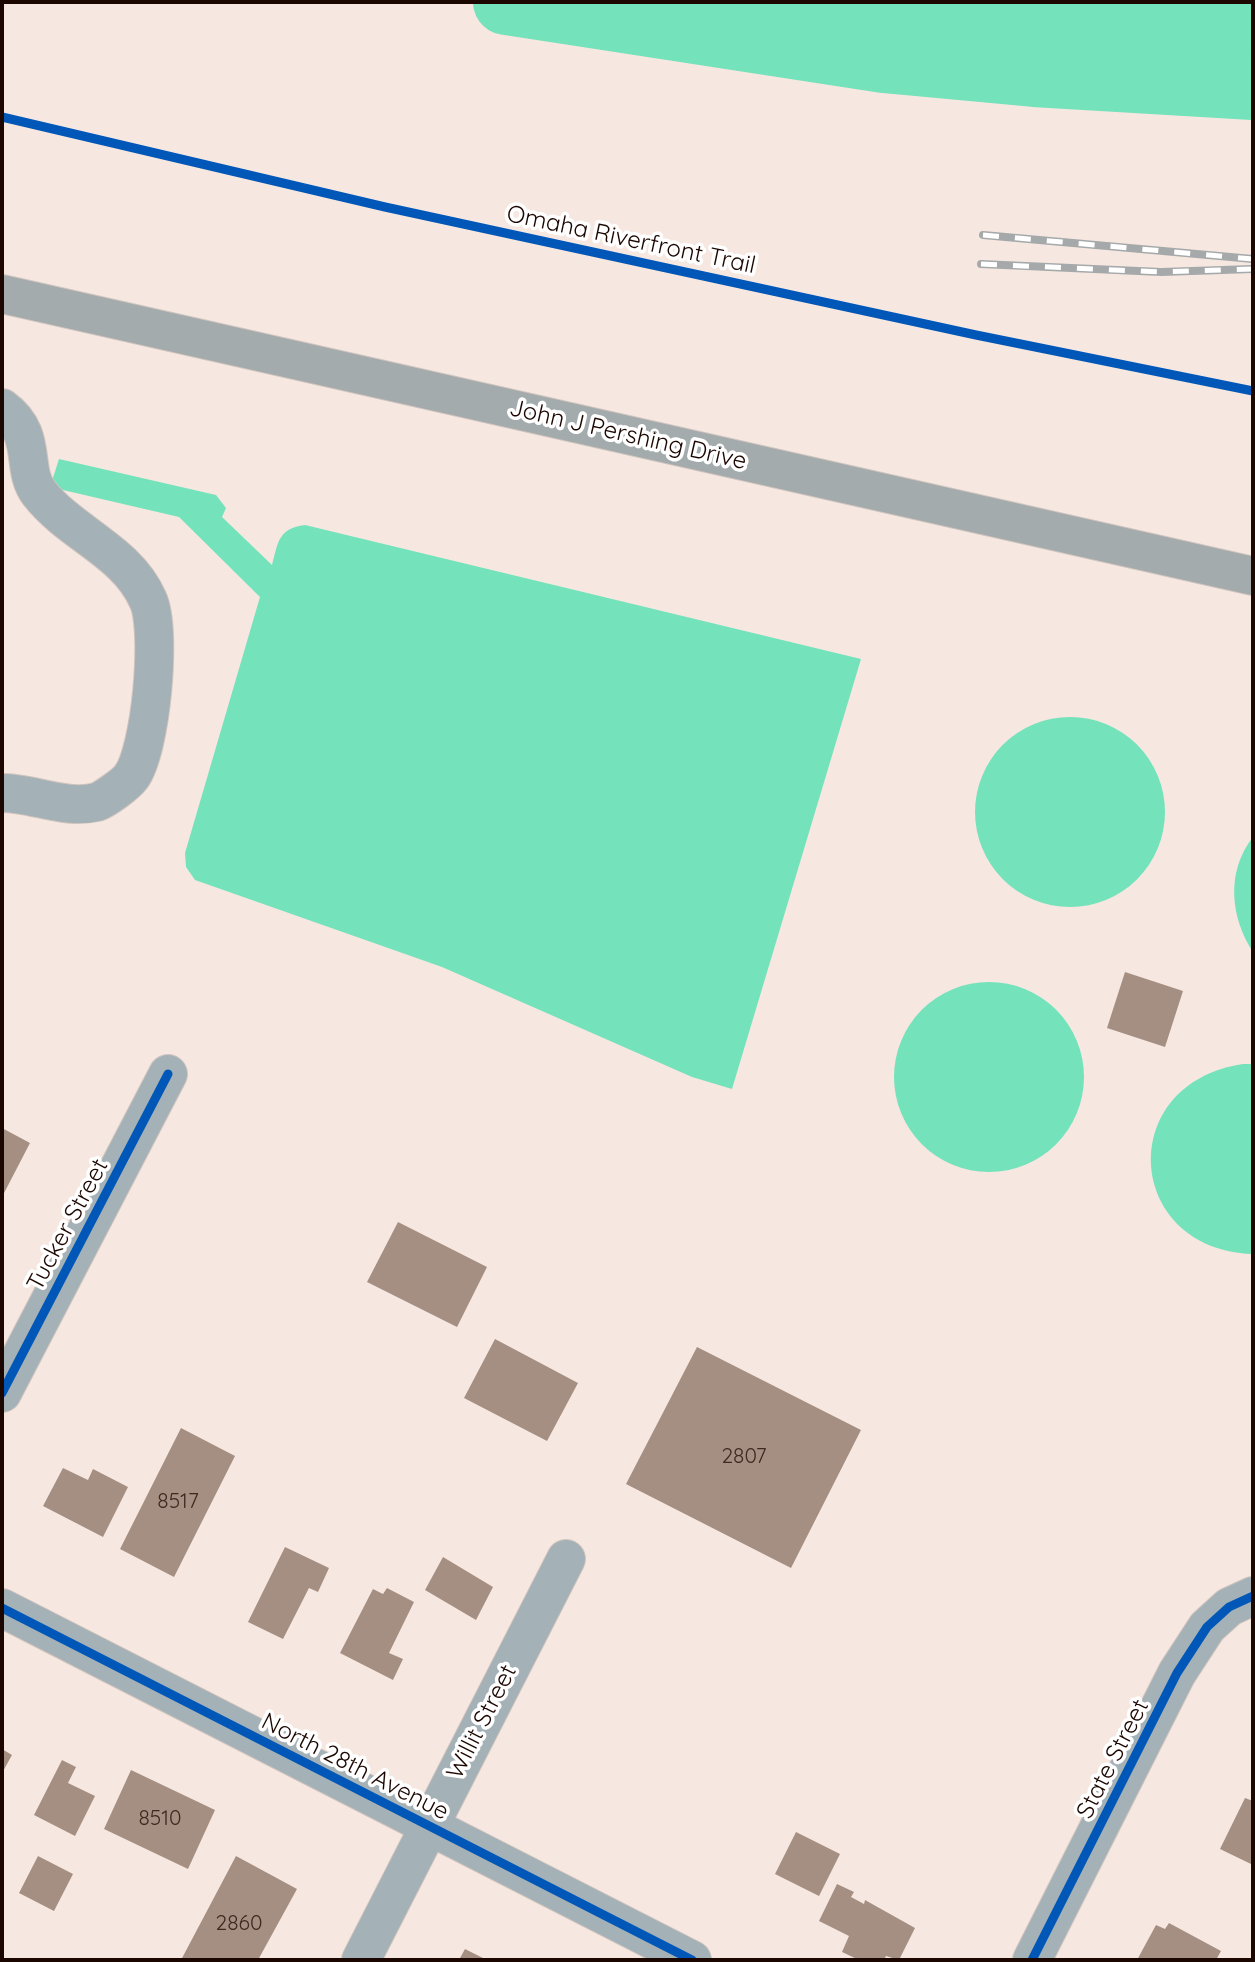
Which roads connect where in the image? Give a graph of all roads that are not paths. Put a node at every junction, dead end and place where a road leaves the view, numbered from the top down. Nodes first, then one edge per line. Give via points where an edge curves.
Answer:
1 (2, 294) edge
2 (2, 408) edge
3 (1253, 576) edge
4 (2, 793) edge
5 (168, 1074) dead end
6 (2, 1393) edge
7 (566, 1559) dead end
8 (1253, 1596) edge
9 (2, 1608) edge
10 (429, 1826) junction
11 (361, 1960) edge
12 (692, 1960) edge
13 (1032, 1960) edge

1 - 3 main road, John J Pershing Drive
2 - 4 street via 14,417 25,438 37,490 60,518 122,562 149,600 156,638 145,746 131,778 97,802 61,803 23,793
5 - 6 street, Tucker Street
7 - 10 street, Willit Street
8 - 13 street, State Street via 1229,1607 1207,1627 1177,1673
9 - 10 street, North 28th Avenue
10 - 11 street, Willit Street
10 - 12 street, North 28th Avenue

